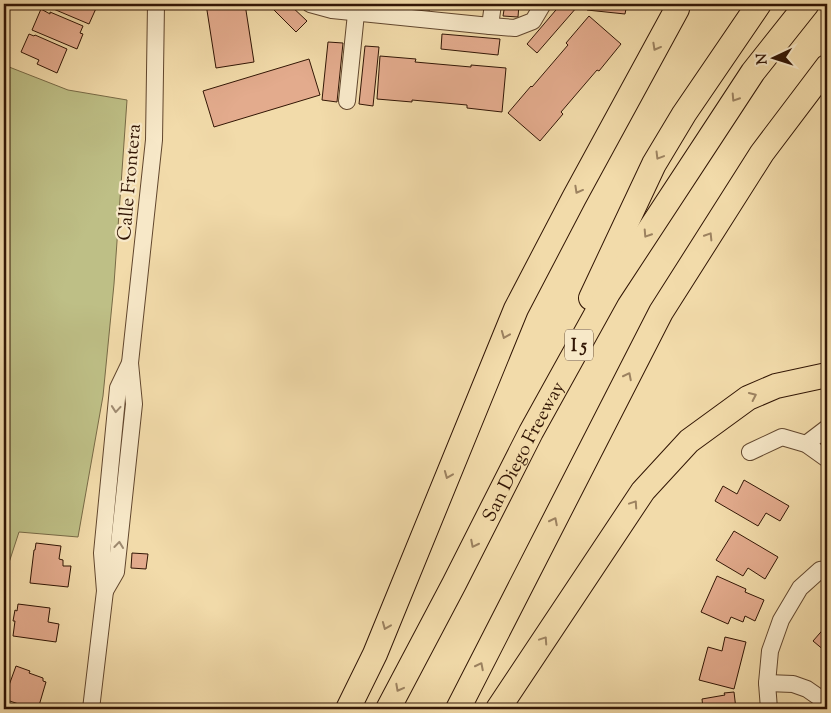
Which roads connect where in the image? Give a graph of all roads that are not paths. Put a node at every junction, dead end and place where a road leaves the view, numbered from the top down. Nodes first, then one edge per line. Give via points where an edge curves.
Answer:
1 (156, 4) edge
2 (310, 4) edge
3 (492, 4) edge
4 (543, 4) edge
5 (678, 4) edge
6 (759, 4) edge
7 (807, 4) edge
8 (356, 8) edge
9 (490, 26) junction
10 (827, 67) edge
11 (347, 101) dead end
12 (827, 375) edge
13 (827, 428) edge
14 (530, 432) junction
15 (806, 444) junction
16 (750, 452) dead end
17 (827, 459) edge
18 (827, 568) edge
19 (767, 683) junction
20 (827, 703) edge
21 (91, 709) edge
22 (348, 709) edge
23 (388, 709) edge
24 (458, 709) edge
25 (498, 709) edge
26 (769, 709) edge

1 - 21 street, Calle Frontera via 154,140 130,363 134,404 116,572 105,591
2 - 8 street via 332,10
3 - 9 street
4 - 9 street via 533,21 515,28
5 -> 22 highway via 516,309 375,654
6 -> 14 highway via 654,164 565,350
7 -> 14 highway, San Diego Freeway / I 5 via 753,72 608,293
8 - 9 street
8 - 11 street
24 -> 10 highway via 661,312 762,153
25 -> 12 highway via 643,491 689,441 748,398 776,386
13 - 15 street
14 -> 23 highway, San Diego Freeway / I 5
15 - 16 street via 782,437
15 - 17 street
18 - 19 street via 820,570 800,588 781,620 770,651
19 - 20 street via 793,684
19 - 26 street

